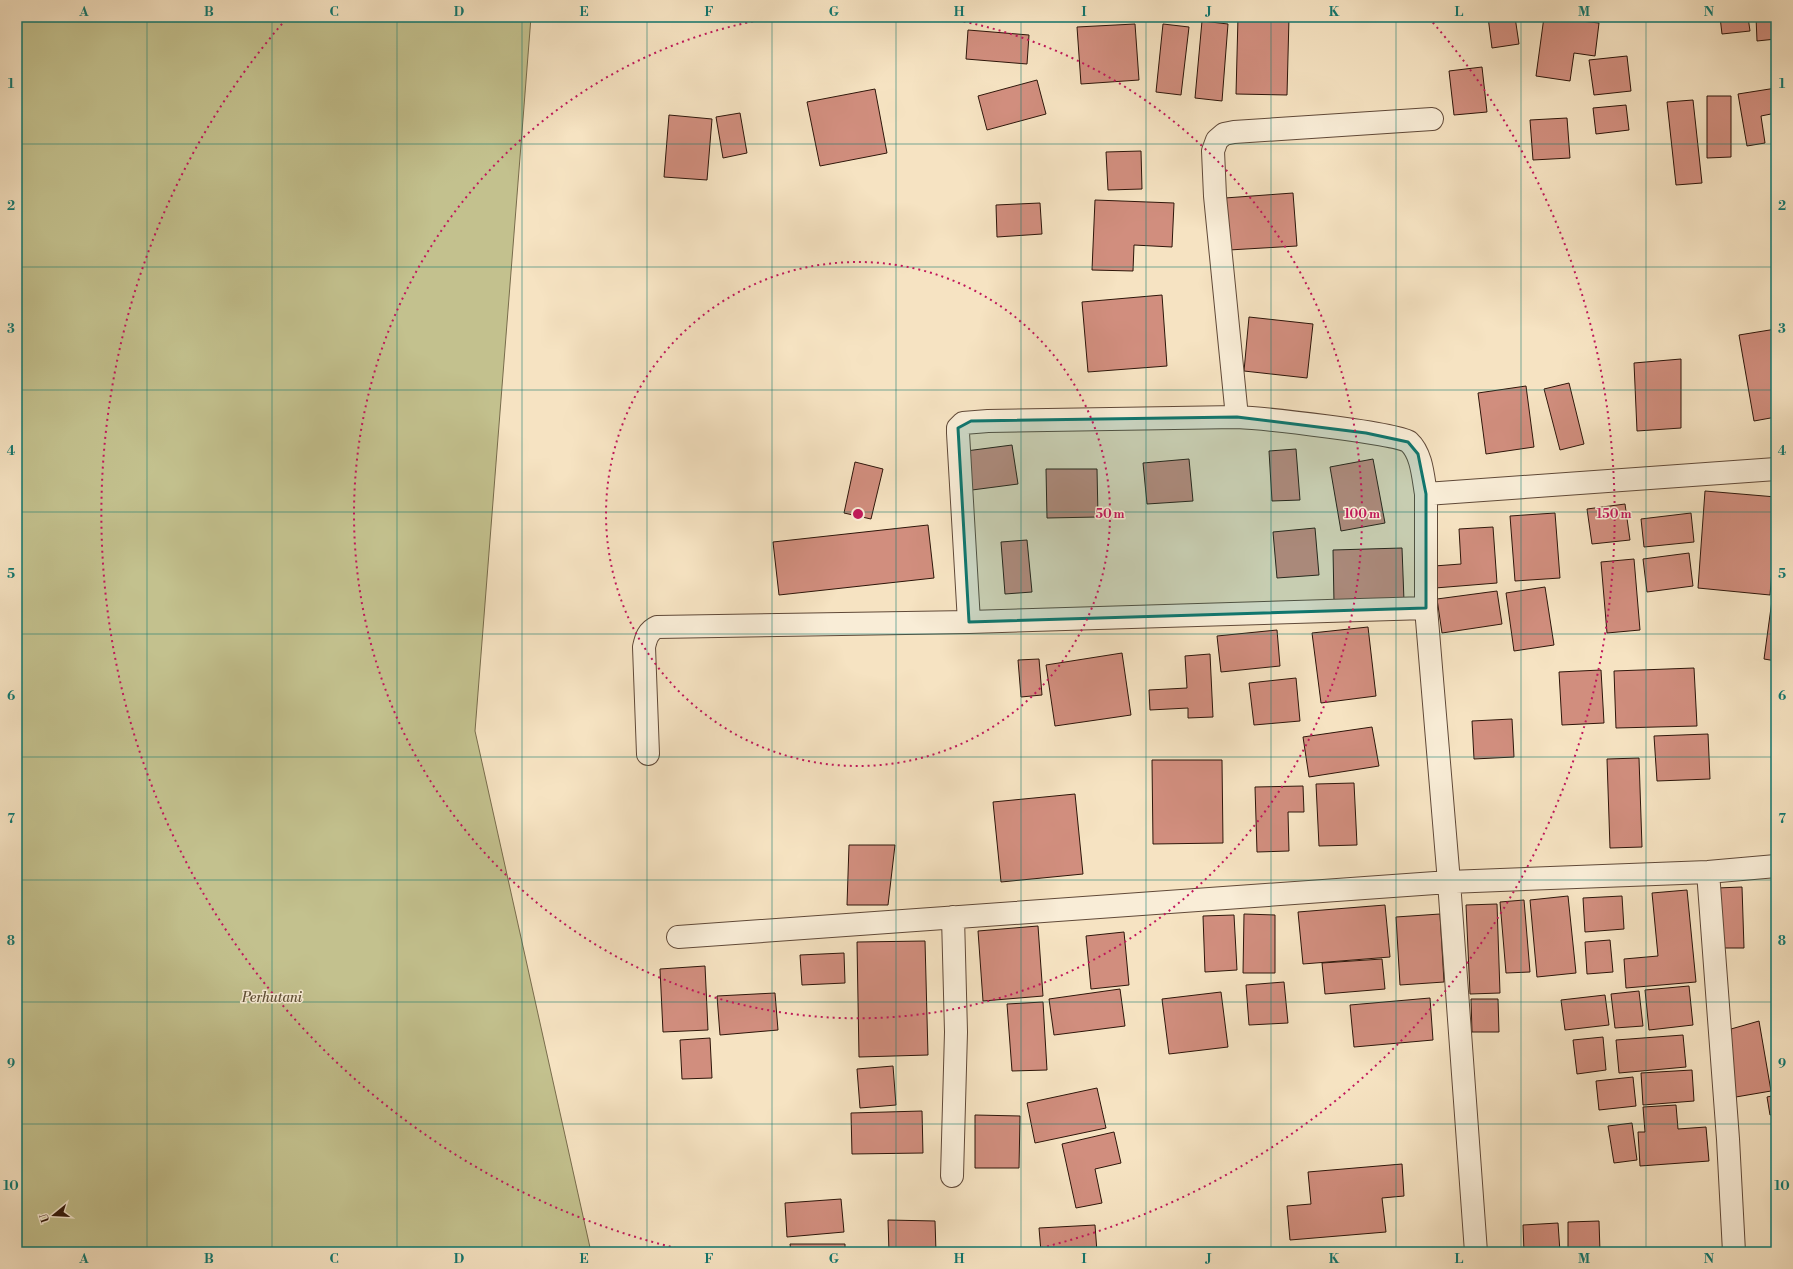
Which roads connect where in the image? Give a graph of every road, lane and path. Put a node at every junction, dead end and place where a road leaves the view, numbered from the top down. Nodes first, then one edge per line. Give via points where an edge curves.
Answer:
1 (1432, 119) dead end
2 (1237, 416) junction
3 (1776, 469) edge
4 (1426, 494) junction
5 (1426, 608) junction
6 (969, 622) junction
7 (648, 754) dead end
8 (1776, 866) edge
9 (1708, 872) junction
10 (1449, 882) junction
11 (953, 917) junction
12 (678, 937) dead end
13 (952, 1176) dead end
14 (1476, 1252) edge
15 (1734, 1252) edge

1 - 2 street via 1234,132 1224,134 1217,140 1213,151 1215,196
2 - 4 street via 1395,437 1408,442 1418,454
2 - 6 street via 988,420 963,423 958,428 958,433
3 - 4 street
4 - 5 street
5 - 6 street
5 - 10 street
6 - 7 street via 657,627 650,630 644,647
8 - 9 street
9 - 10 street
9 - 15 street
10 - 11 street
10 - 14 street
11 - 12 street
11 - 13 street via 956,1032

